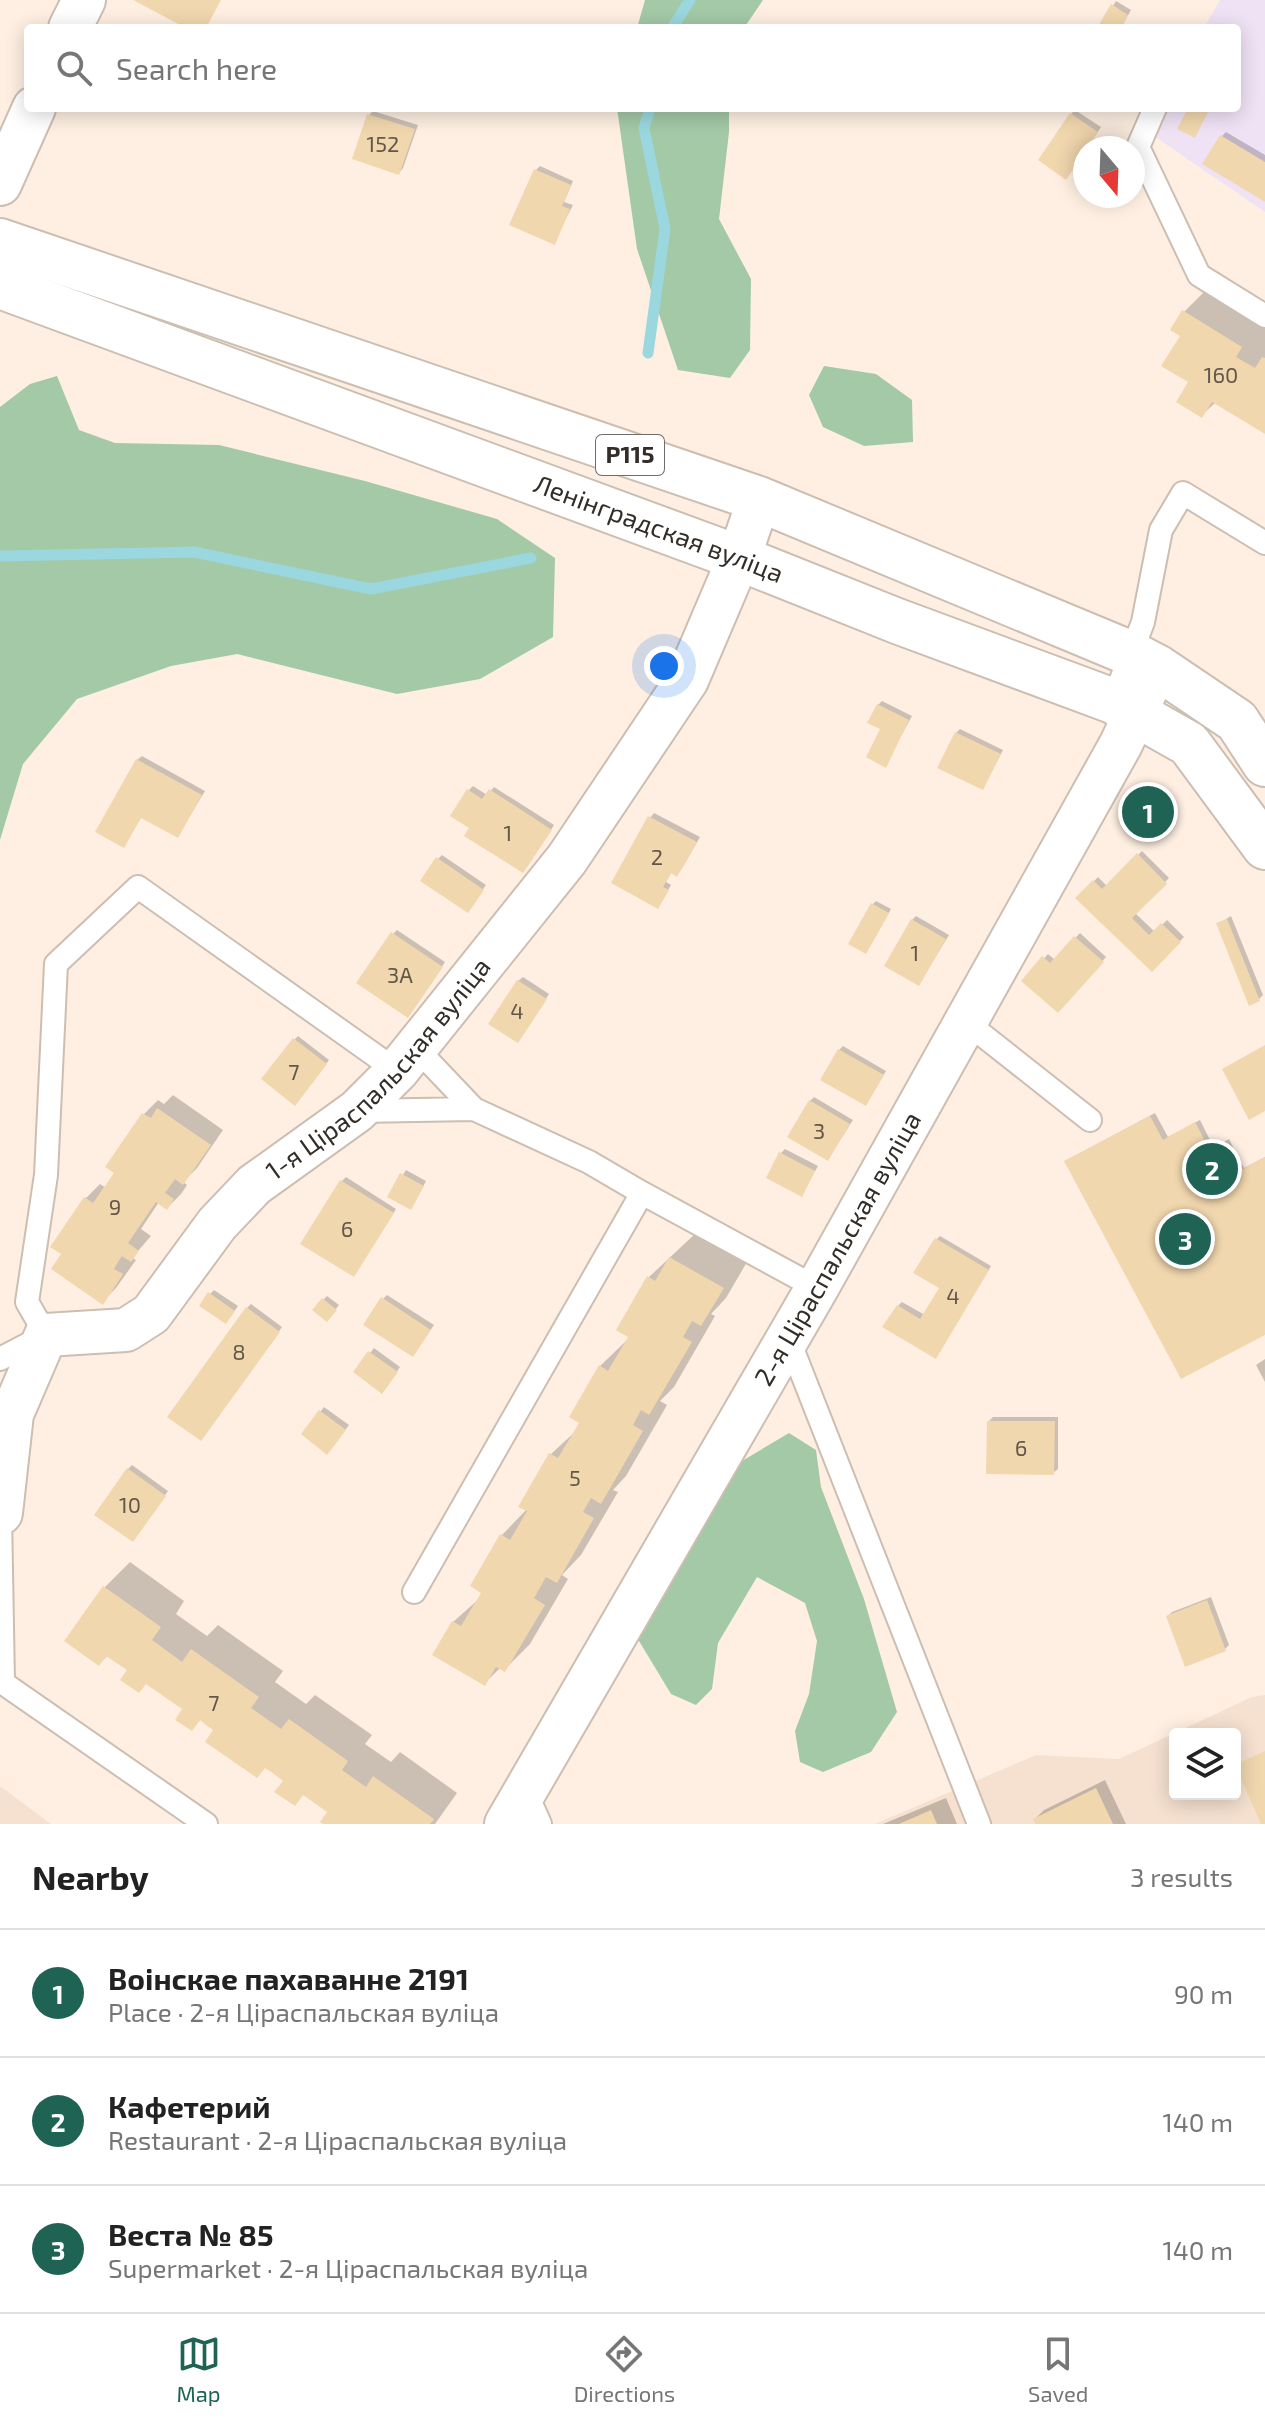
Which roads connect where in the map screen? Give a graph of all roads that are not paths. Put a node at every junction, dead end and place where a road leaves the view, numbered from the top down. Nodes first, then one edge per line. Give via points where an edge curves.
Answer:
1 (84, 0) edge
2 (72, 24) edge
3 (32, 112) edge
4 (1153, 112) edge
5 (0, 184) edge
6 (0, 241) edge
7 (0, 286) edge
8 (1265, 316) edge
9 (759, 499) junction
10 (1265, 543) edge
11 (739, 558) junction
12 (1144, 661) junction
13 (1125, 707) junction
14 (1265, 764) edge
15 (1265, 847) edge
16 (966, 1022) junction
17 (407, 1060) junction
18 (474, 1109) junction
19 (357, 1111) junction
20 (1090, 1120) dead end
21 (642, 1193) junction
22 (817, 1288) junction
23 (46, 1335) junction
24 (788, 1338) junction
25 (0, 1359) edge
26 (1, 1513) edge
27 (414, 1592) dead end
28 (524, 1813) edge
29 (206, 1824) edge
30 (979, 1824) edge

1 - 2 street
3 - 5 street
4 - 8 lane via 1138,147 1199,275
6 - 9 main road, Р115
7 - 11 main road, Ленінградская вуліца / Р115
9 - 11 street, 1-я Ціраспальская вуліца
9 - 12 main road, Р115
10 - 12 lane via 1183,493 1161,530 1143,622
11 - 13 main road, Ленінградская вуліца / Р115
11 - 17 street, 1-я Ціраспальская вуліца via 687,680 567,859
12 - 13 street, 2-я Ціраспальская вуліца
12 - 14 main road, Р115 via 1237,721
13 - 15 main road, Ленінградская вуліца / Р115 via 1189,744
13 - 16 street, 2-я Ціраспальская вуліца
16 - 20 lane
16 - 22 street, 2-я Ціраспальская вуліца
17 - 18 lane
17 - 19 street, 1-я Ціраспальская вуліца
17 - 23 lane via 138,887 56,964 46,1175 27,1302
18 - 19 lane
18 - 21 lane via 589,1162
19 - 23 street, 1-я Ціраспальская вуліца via 254,1185 217,1224 151,1314 126,1330
21 - 22 lane
21 - 27 lane
22 - 24 street, 2-я Ціраспальская вуліца
23 - 25 lane
23 - 26 street via 12,1414
24 - 28 street, 2-я Ціраспальская вуліца
24 - 30 lane
26 - 29 lane via 3,1683

